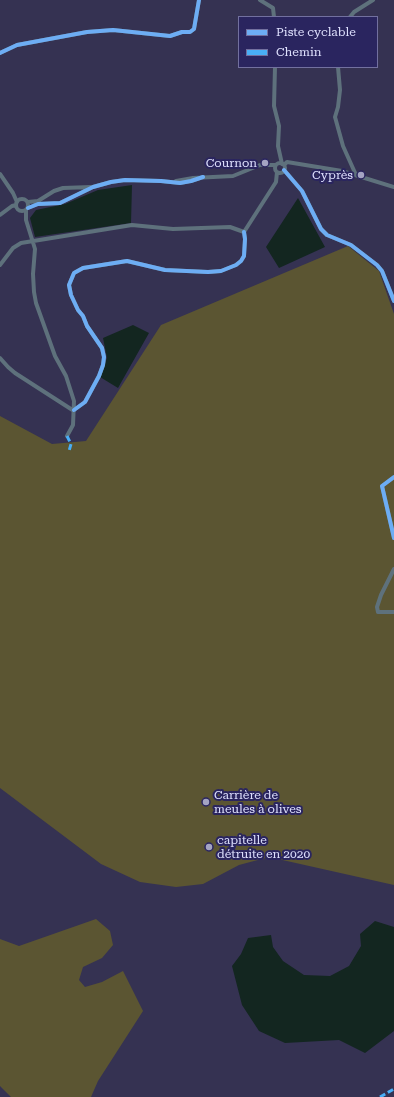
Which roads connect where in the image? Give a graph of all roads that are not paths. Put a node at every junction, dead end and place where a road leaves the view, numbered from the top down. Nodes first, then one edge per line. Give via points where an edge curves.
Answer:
1 (200, 0) edge
2 (260, 0) edge
3 (373, 0) edge
4 (274, 16) edge
5 (351, 16) edge
6 (0, 53) edge
7 (275, 68) edge
8 (338, 68) edge
9 (280, 167) junction
10 (0, 174) edge
11 (356, 175) junction
12 (94, 187) junction
13 (394, 187) edge
14 (13, 193) junction
15 (21, 198) junction
16 (28, 202) junction
17 (21, 208) junction
18 (0, 215) edge
19 (244, 232) junction
20 (33, 241) junction
21 (0, 265) edge
22 (394, 301) edge
23 (0, 358) edge
24 (74, 410) junction
25 (67, 436) dead end
26 (394, 477) edge
27 (394, 538) edge
28 (394, 569) edge
29 (394, 612) edge

1 - 6 street via 194,29 190,32 170,36 113,30 87,32 17,45
2 - 4 street via 273,8
3 - 5 street
7 - 9 street via 274,106 279,126
8 - 11 street via 340,90 335,117 343,146
9 - 11 street via 287,162
9 - 12 street via 267,164 233,176 175,181 125,180
9 - 19 street via 271,191
9 - 22 street via 302,191 327,235 351,244 382,271
10 - 14 street
11 - 13 street
12 - 16 street via 63,188 38,201
12 - 17 street via 60,203
14 - 15 street
14 - 17 street
15 - 16 street
15 - 17 street
16 - 17 street
17 - 18 street
17 - 20 street
19 - 20 street via 230,227 173,229 132,225
19 - 24 street via 244,256 236,266 221,271 165,270 127,261 84,268 74,273 69,285 71,295 102,348 104,357 99,376 85,402
20 - 21 street via 17,245
20 - 24 street via 36,303 55,356 73,394
23 - 24 street via 15,373
24 - 25 street via 73,425
26 - 27 street via 382,486
28 - 29 street via 377,607 378,612

